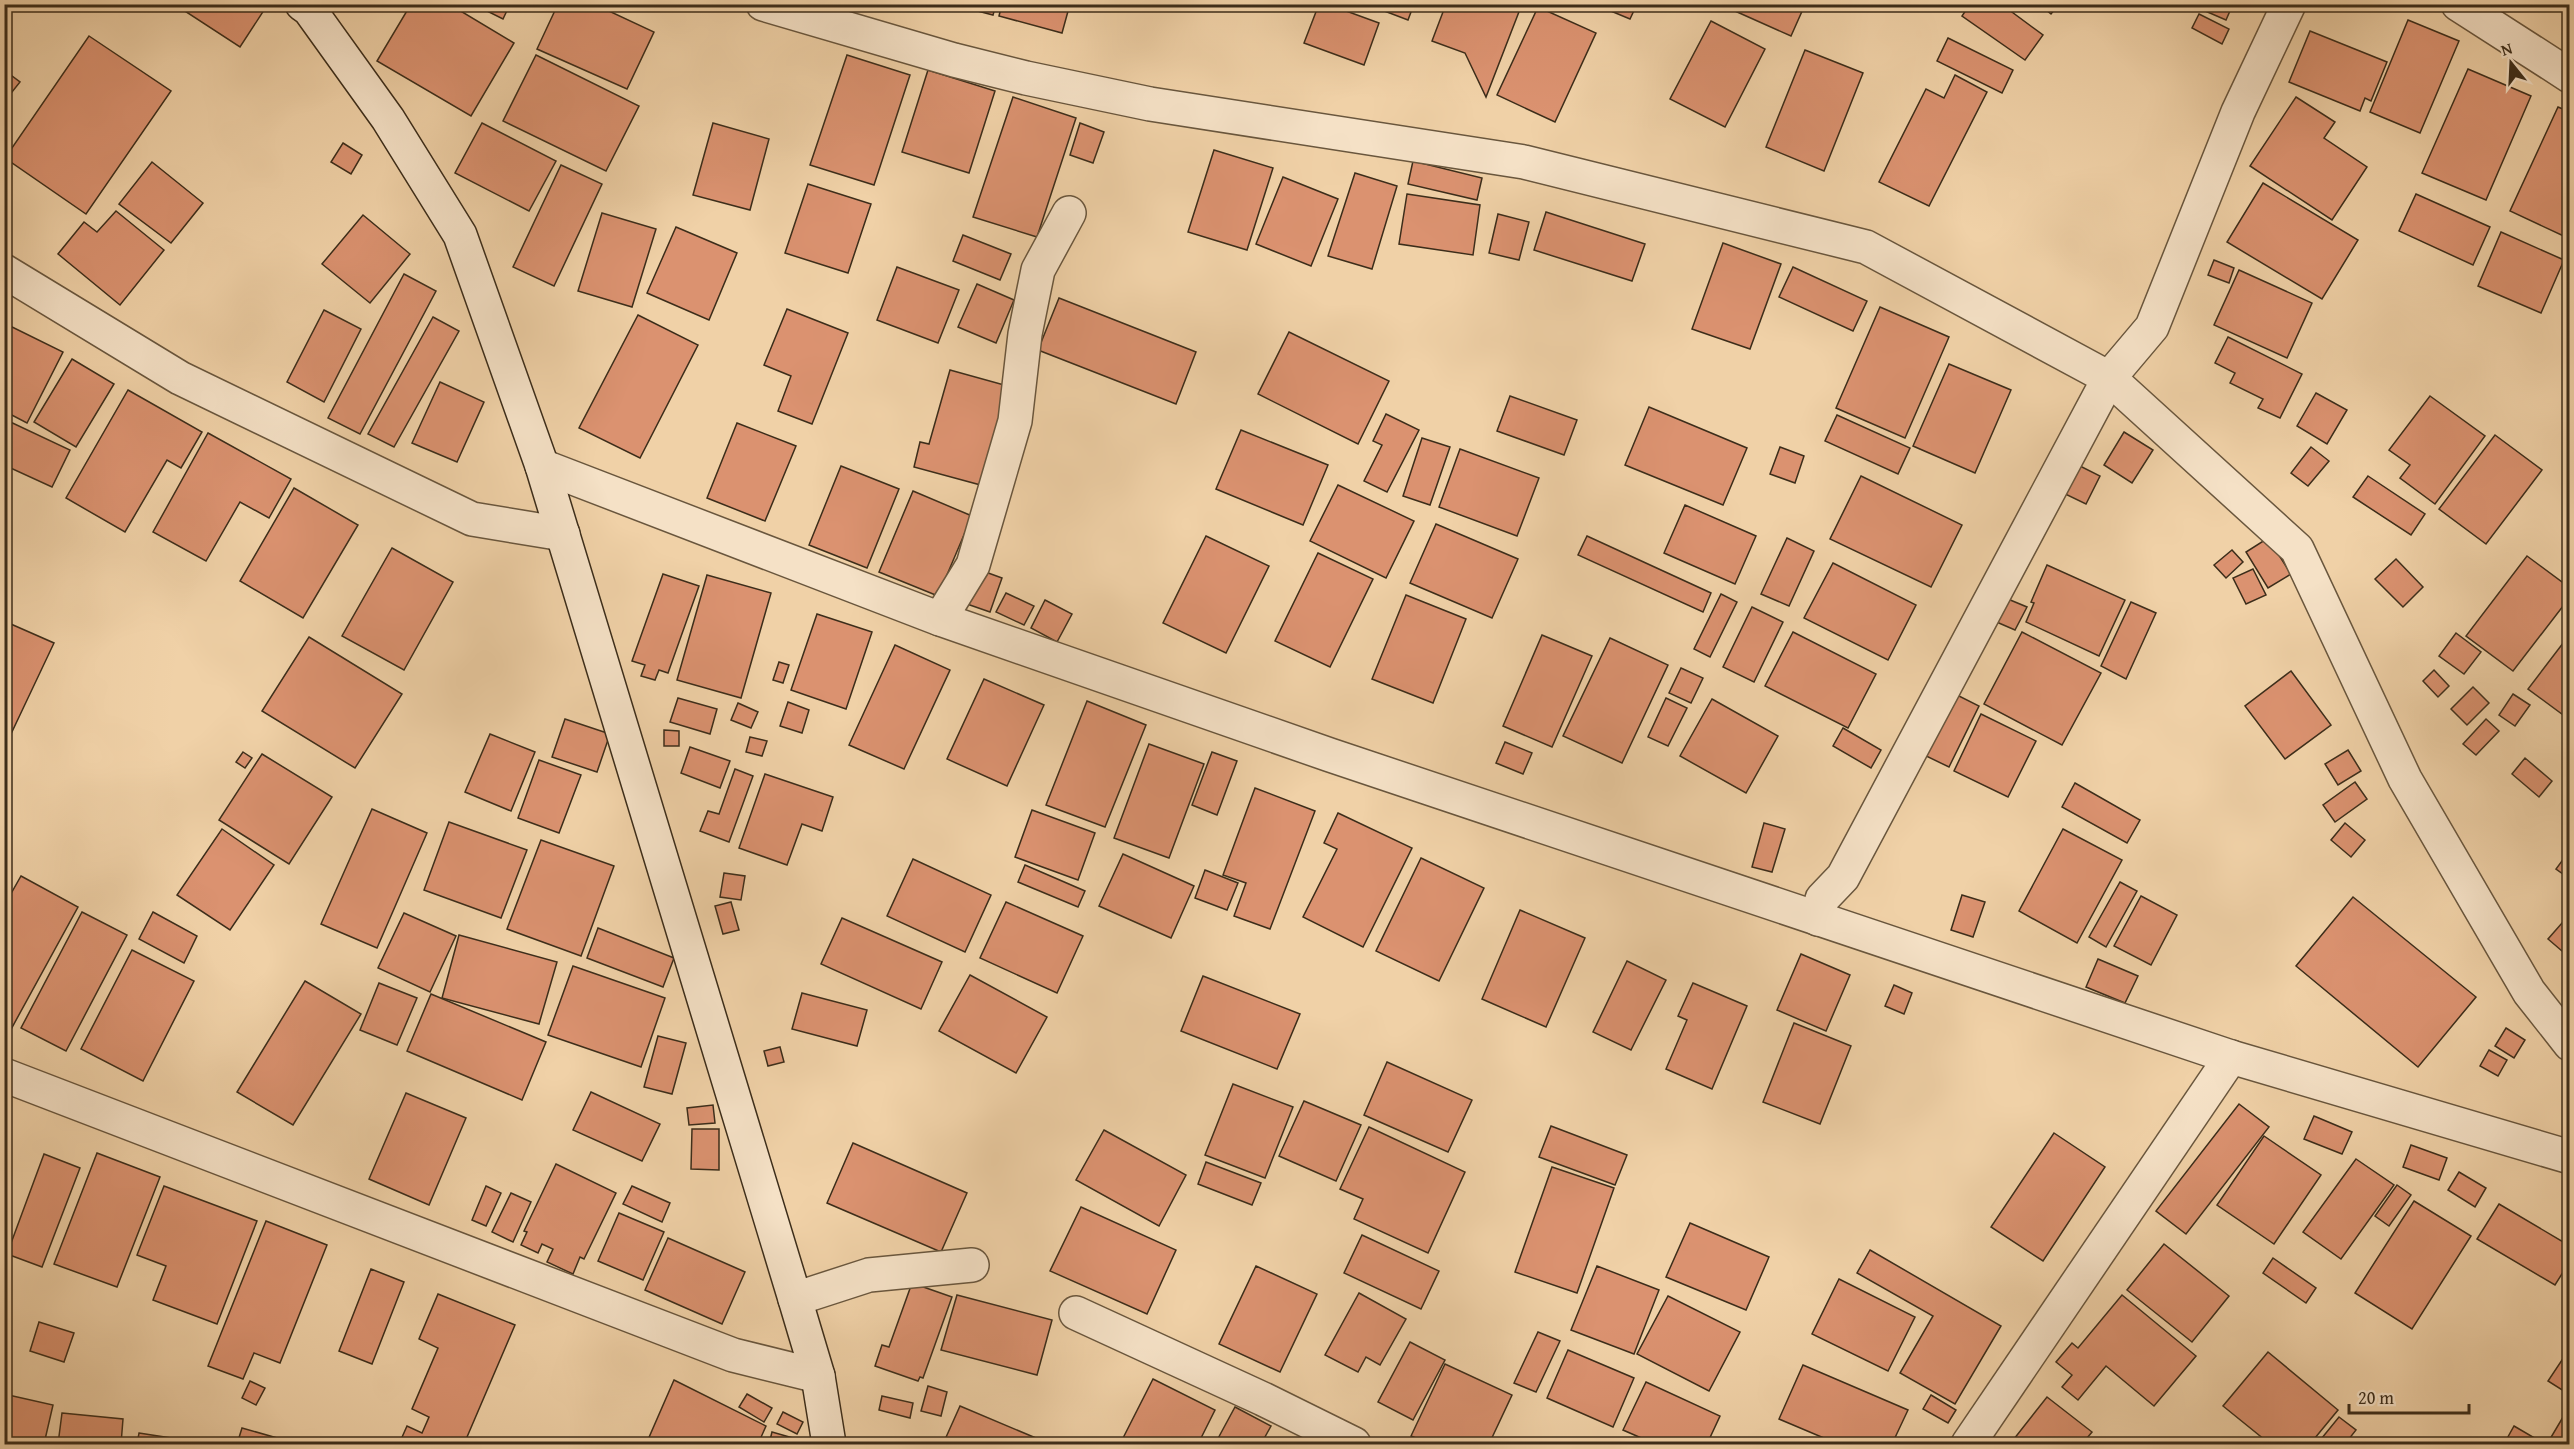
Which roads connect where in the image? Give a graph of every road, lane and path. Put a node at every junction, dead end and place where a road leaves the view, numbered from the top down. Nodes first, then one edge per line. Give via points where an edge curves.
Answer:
1 (763, 4) edge
2 (2289, 4) edge
3 (2458, 4) edge
4 (308, 6) edge
5 (2570, 76) edge
6 (1069, 213) dead end
7 (4, 271) edge
8 (2109, 378) junction
9 (542, 466) junction
10 (563, 534) junction
11 (940, 620) junction
12 (1818, 919) junction
13 (2570, 1044) edge
14 (2231, 1057) junction
15 (4, 1075) edge
16 (2570, 1157) edge
17 (972, 1265) dead end
18 (795, 1299) junction
19 (1076, 1313) dead end
20 (818, 1376) junction
21 (829, 1444) edge
22 (1354, 1444) edge
23 (1968, 1444) edge

1 - 8 street via 1026,78 1150,104 1524,162 1866,247
2 - 8 street via 2238,112 2152,327
3 - 5 street
4 - 9 street via 388,119 460,235
6 - 11 street via 1038,270 1025,334 1016,421 973,565
7 - 10 street via 180,378 472,519
8 - 12 street via 1843,876 1822,899
8 - 13 street via 2297,549 2405,779 2529,992
9 - 10 street
9 - 11 street
10 - 18 street
11 - 12 street
12 - 14 street
14 - 16 street
14 - 23 street
15 - 20 street via 733,1355
17 - 18 street via 869,1275
18 - 20 street
19 - 22 street
20 - 21 street

